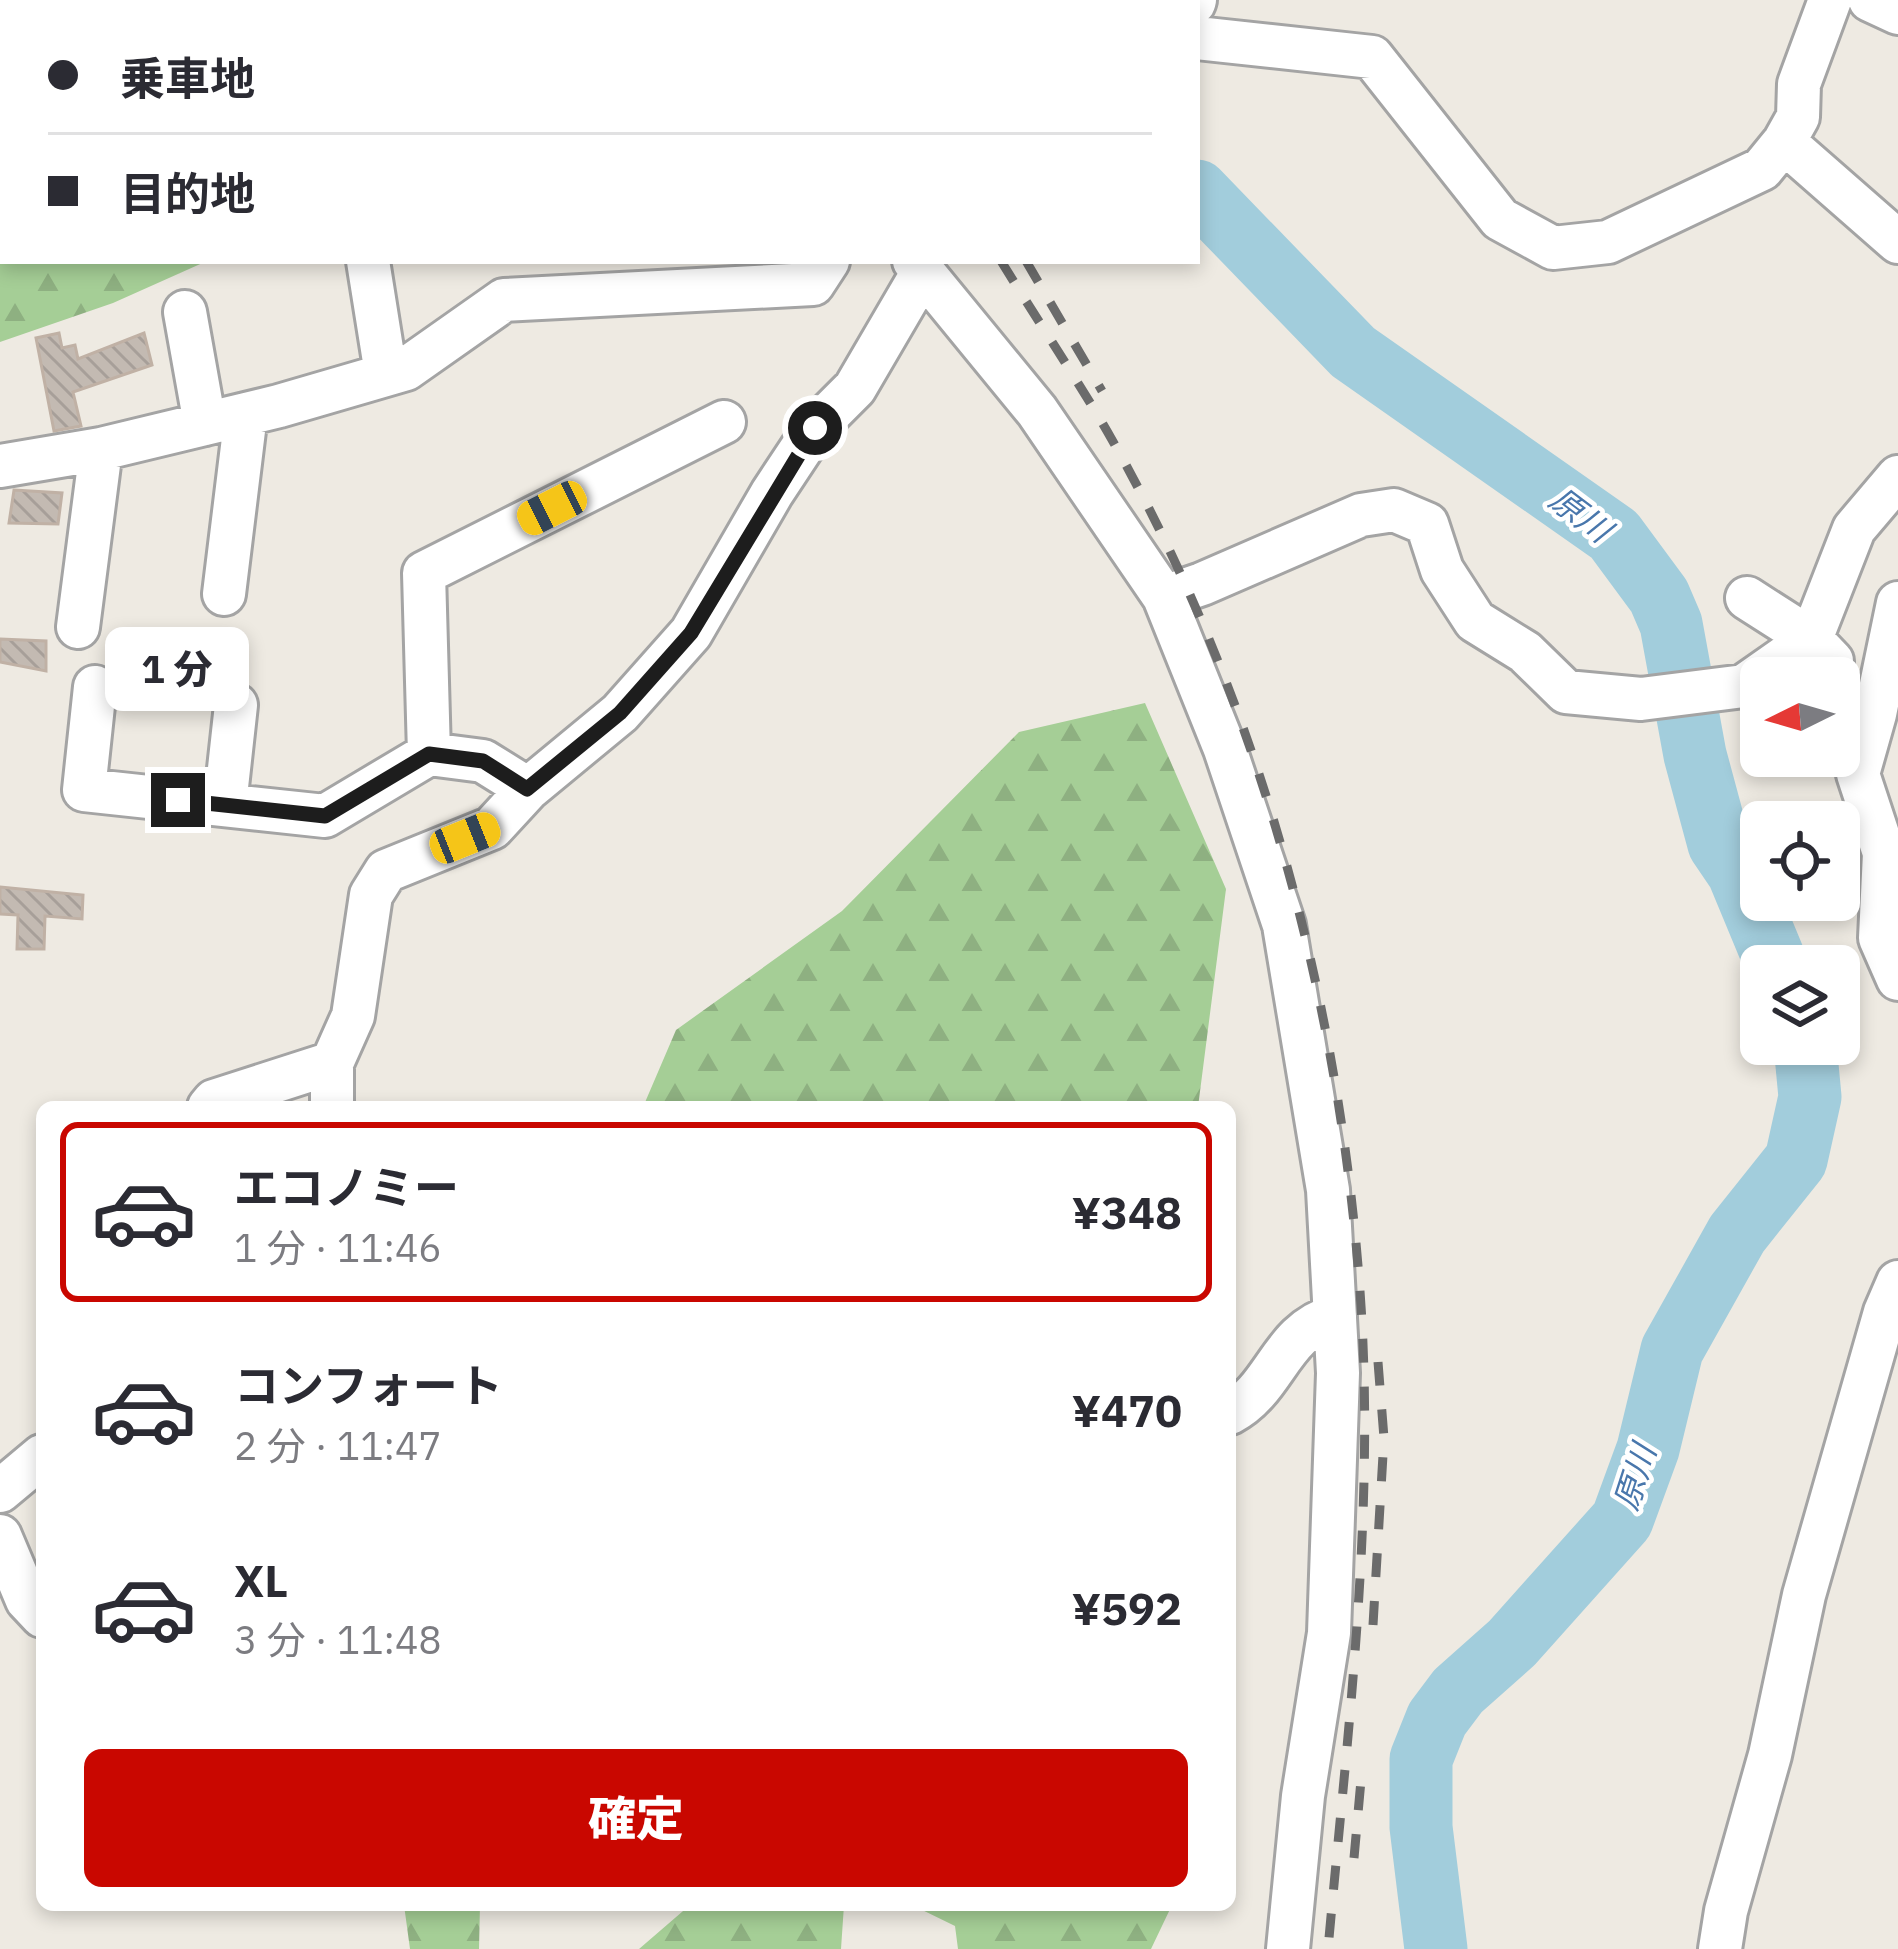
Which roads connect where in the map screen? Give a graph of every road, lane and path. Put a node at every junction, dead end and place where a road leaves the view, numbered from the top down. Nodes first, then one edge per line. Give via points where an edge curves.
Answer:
1 (1829, 0) edge
2 (1870, 0) edge
3 (1898, 13) edge
4 (1200, 38) edge
5 (1784, 142) junction
6 (1898, 242) edge
7 (368, 264) edge
8 (825, 264) edge
9 (917, 268) edge
10 (185, 312) dead end
11 (386, 374) junction
12 (226, 419) junction
13 (724, 422) dead end
14 (101, 449) junction
15 (0, 466) edge
16 (1898, 477) edge
17 (224, 594) dead end
18 (1164, 596) junction
19 (1747, 598) dead end
20 (1898, 603) edge
21 (78, 628) dead end
22 (1811, 639) junction
23 (1828, 657) edge
24 (95, 687) dead end
25 (236, 705) dead end
26 (1860, 742) edge
27 (429, 754) junction
28 (1853, 777) edge
29 (527, 789) junction
30 (225, 805) junction
31 (1898, 979) edge
32 (332, 1064) junction
33 (214, 1101) edge
34 (332, 1101) edge
35 (1894, 1303) edge
36 (1335, 1316) junction
37 (1236, 1410) edge
38 (36, 1461) edge
39 (0, 1490) edge
40 (0, 1537) edge
41 (36, 1609) edge
42 (1288, 1949) edge
43 (1720, 1949) edge

1 - 5 street
2 - 3 street
4 - 5 street via 1372,57 1500,219 1553,248 1609,242 1762,169
5 - 6 street
7 - 11 street
8 - 11 street via 813,284 504,300 406,369
9 - 18 street via 1037,411
9 - 29 street via 856,388 815,428 691,633 620,713
10 - 12 street
11 - 12 street
12 - 14 street
12 - 17 street
13 - 27 street via 424,573
14 - 15 street
14 - 21 street
16 - 22 street via 1854,530
18 - 22 street via 1361,515 1394,510 1427,524 1442,570 1475,621 1525,652 1566,692 1641,699 1744,686
18 - 36 street via 1284,925 1328,1190
19 - 22 street
20 - 26 street via 1875,714
22 - 23 street
24 - 30 street via 84,790
25 - 30 street
27 - 29 street via 483,761
27 - 30 street via 325,816
28 - 31 street via 1884,854 1880,938
29 - 32 street via 492,827 386,871 371,895 352,1016
32 - 33 street
32 - 34 street
35 - 43 street via 1804,1595
36 - 37 street via 1296,1336
36 - 42 street via 1329,1633
38 - 39 street
40 - 41 street

